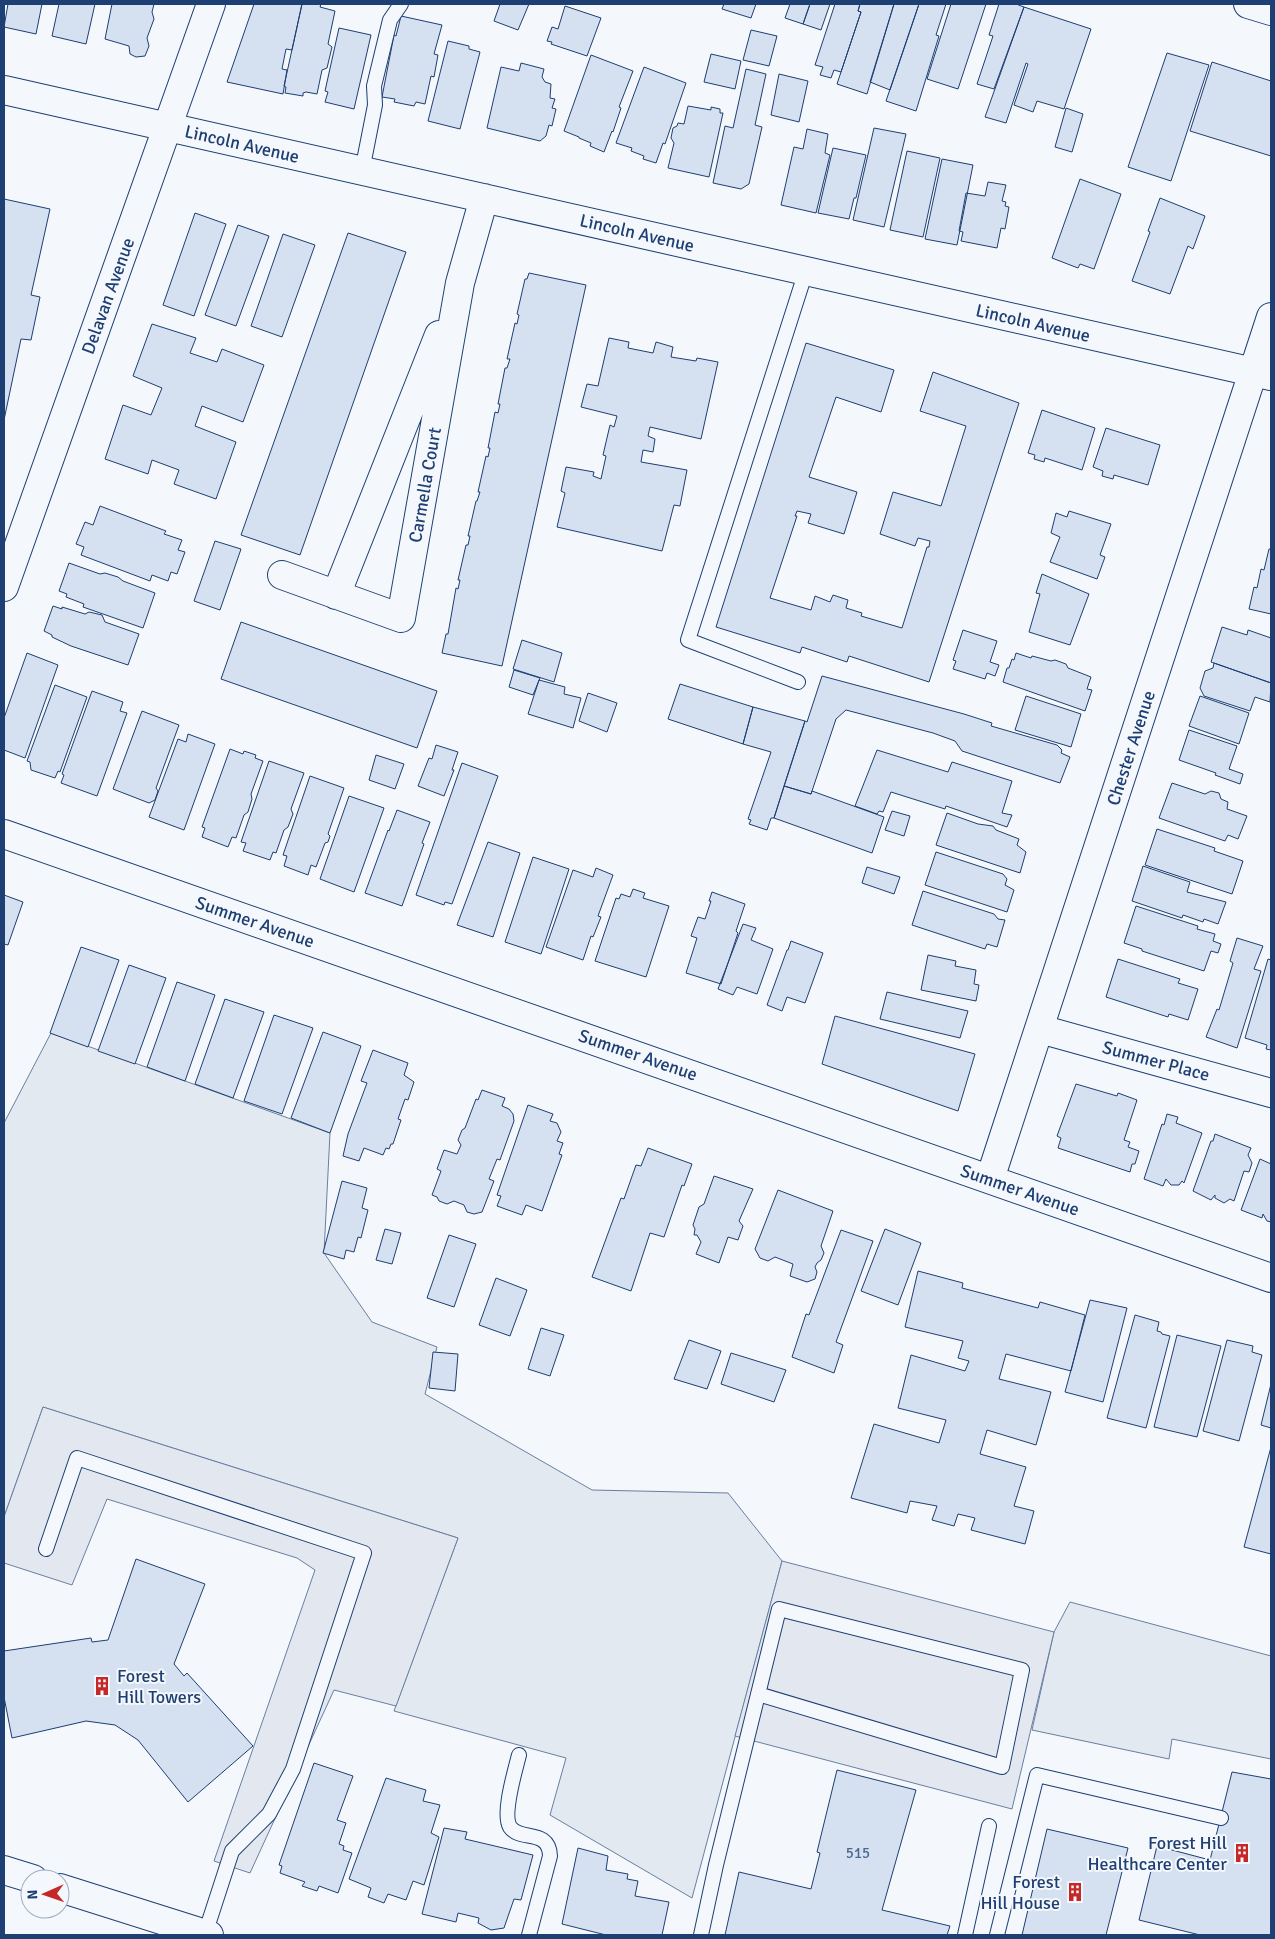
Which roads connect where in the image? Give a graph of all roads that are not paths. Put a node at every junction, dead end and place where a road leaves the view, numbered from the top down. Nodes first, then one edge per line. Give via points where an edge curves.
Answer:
1 (211, 4) edge
2 (401, 4) edge
3 (1248, 4) edge
4 (1271, 11) edge
5 (4, 90) edge
6 (168, 127) junction
7 (362, 171) junction
8 (484, 198) junction
9 (806, 271) junction
10 (460, 283) junction
11 (1271, 317) edge
12 (1262, 374) edge
13 (282, 575) dead end
14 (4, 587) edge
15 (336, 595) junction
16 (798, 682) dead end
17 (4, 834) edge
18 (1040, 1029) junction
19 (1271, 1092) edge
20 (990, 1179) junction
21 (1271, 1278) edge
22 (46, 1549) dead end
23 (758, 1694) junction
24 (519, 1755) dead end
25 (1221, 1818) dead end
26 (989, 1826) dead end
27 (4, 1870) edge
28 (20, 1875) edge
29 (70, 1891) edge
30 (207, 1935) edge
31 (529, 1935) edge
32 (701, 1935) edge
33 (965, 1935) edge
34 (998, 1935) edge

1 - 6 street, Delavan Avenue
2 - 7 lane via 390,20 374,86 375,105
3 - 4 street
5 - 6 street, Lincoln Avenue
6 - 7 street, Lincoln Avenue
6 - 14 street, Delavan Avenue
7 - 8 street, Lincoln Avenue
8 - 9 street, Lincoln Avenue
8 - 10 street, Carmella Court
9 - 12 street, Lincoln Avenue
9 - 16 lane via 688,640
10 - 15 street, Carmella Court
10 - 15 street, Carmella Court via 401,618
11 - 12 street, Chester Avenue
12 - 18 street, Chester Avenue
13 - 15 street, Carmella Court
17 - 20 street, Summer Avenue
18 - 19 street, Summer Place
18 - 20 street, Chester Avenue
20 - 21 street, Summer Avenue
22 - 30 lane via 76,1458 364,1552 293,1769 269,1814 232,1851
23 - 23 lane via 779,1610 1022,1670 1002,1767
23 - 32 lane
24 - 31 lane via 507,1813 510,1826 514,1831 545,1841 550,1848
25 - 34 lane via 1037,1775
26 - 33 lane
27 - 28 street
29 - 30 street

